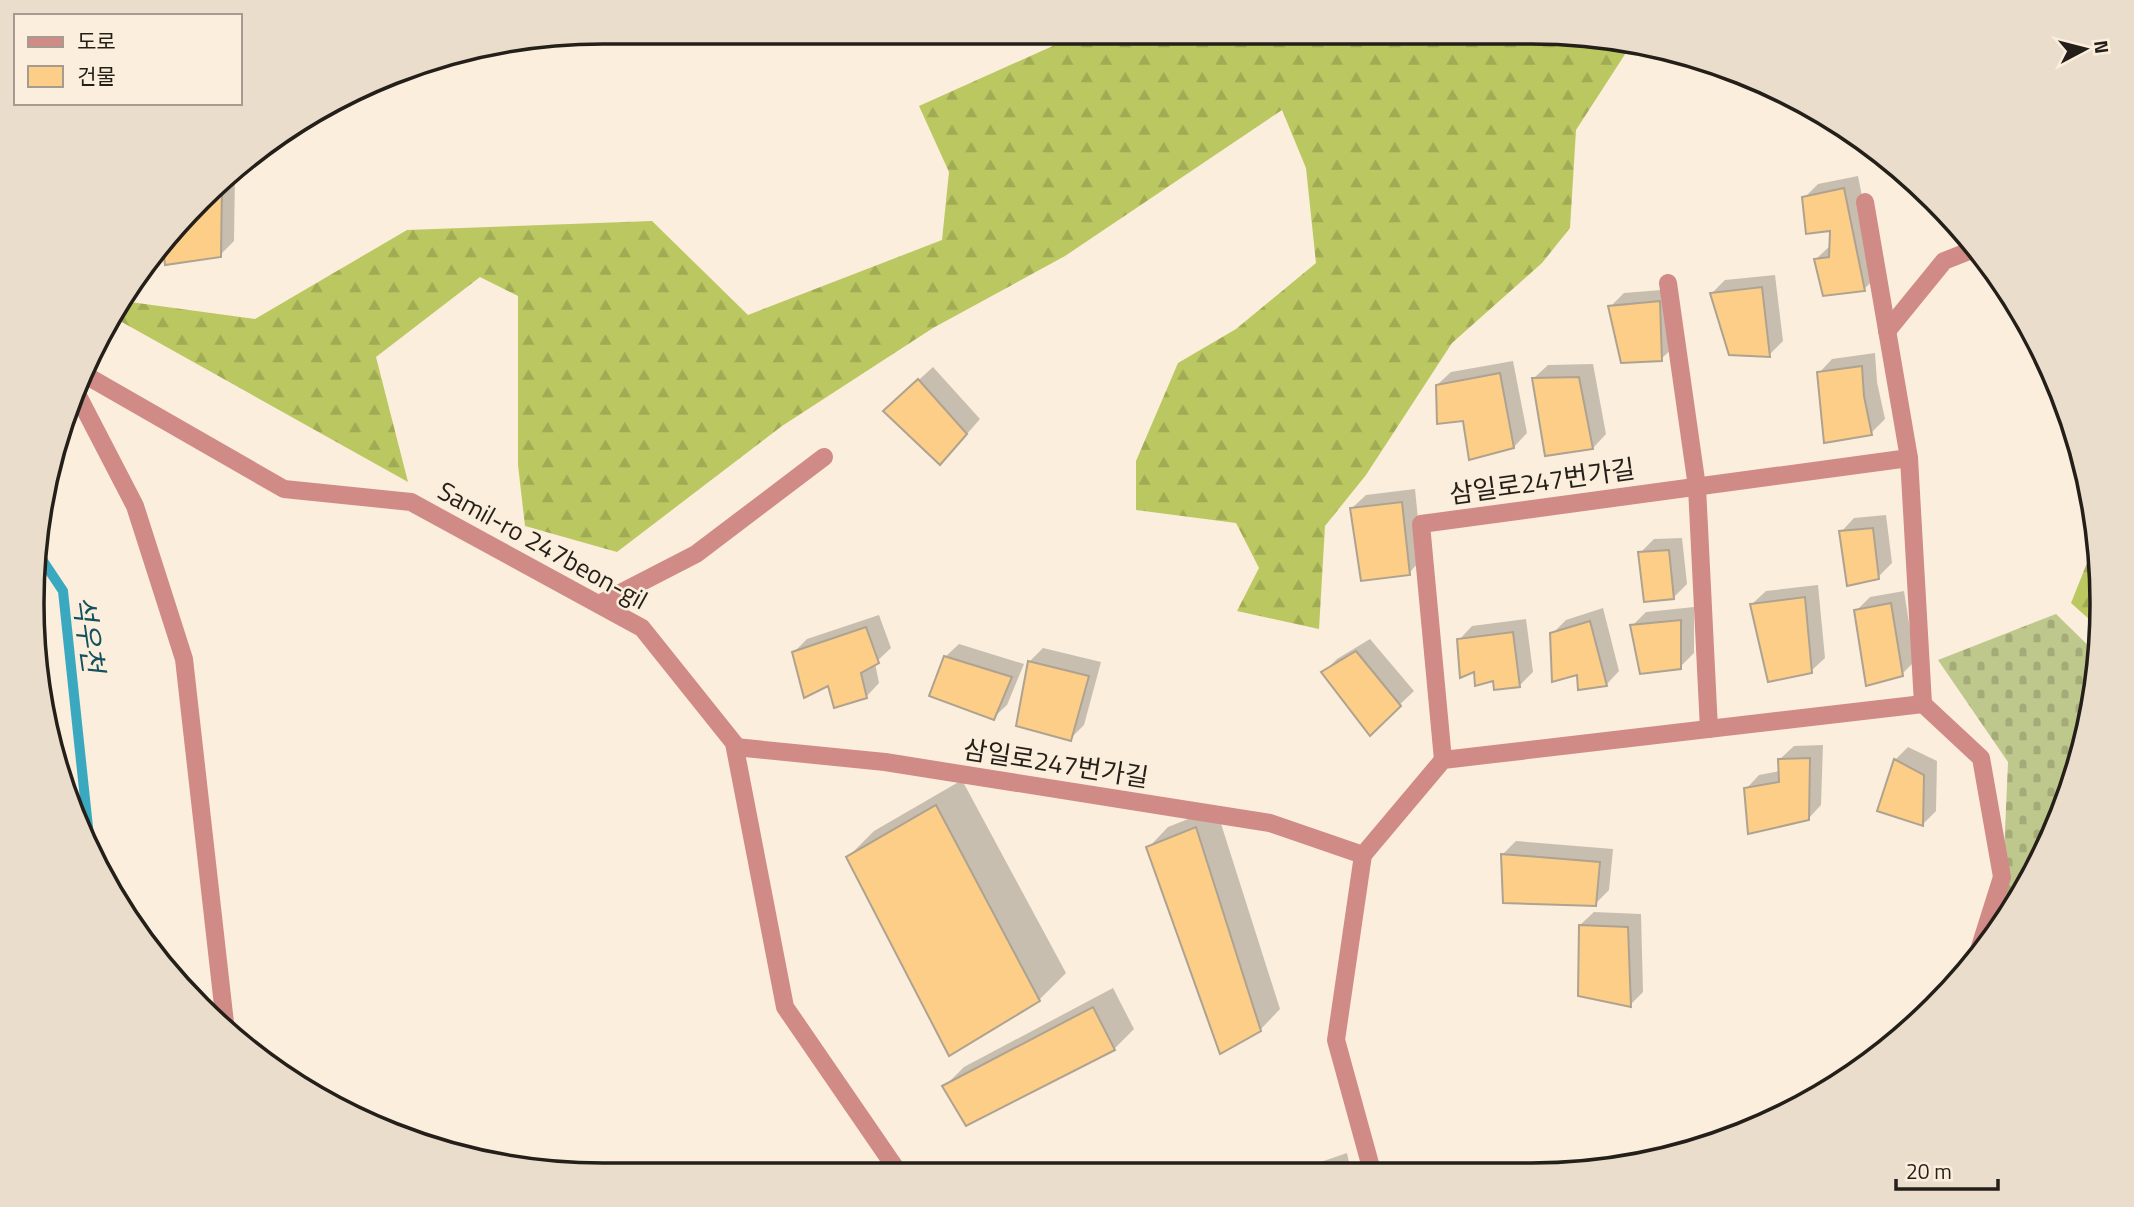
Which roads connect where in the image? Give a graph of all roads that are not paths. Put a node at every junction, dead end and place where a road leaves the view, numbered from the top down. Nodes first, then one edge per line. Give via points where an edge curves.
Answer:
1 (1865, 202) dead end
2 (1966, 252) edge
3 (1668, 283) dead end
4 (1887, 331) junction
5 (91, 378) edge
6 (81, 402) edge
7 (824, 457) dead end
8 (1909, 457) junction
9 (1697, 487) junction
10 (599, 604) junction
11 (1923, 704) junction
12 (1709, 729) junction
13 (735, 747) junction
14 (1443, 760) junction
15 (1363, 855) junction
16 (1986, 929) edge
17 (224, 1014) edge
18 (892, 1163) edge
19 (1370, 1163) edge

1 - 4 street
2 - 4 street via 1944,261
3 - 9 street
4 - 8 street
5 - 10 street, Samil-ro 247beon-gil via 284,489 411,502
6 - 17 street via 135,506 184,659
7 - 10 street via 696,554
8 - 9 street, 삼일로247번가길
8 - 11 street
9 - 12 street
9 - 14 street, 삼일로247번가길 via 1421,524
10 - 13 street, Samil-ro 247beon-gil via 642,628
11 - 12 street
11 - 16 street via 1981,758 2002,877
12 - 14 street
13 - 15 street, 삼일로247번가길 via 885,762 1270,823
13 - 18 street, Samil-ro 247beon-gil via 785,1007
14 - 15 street
15 - 19 street via 1336,1040

